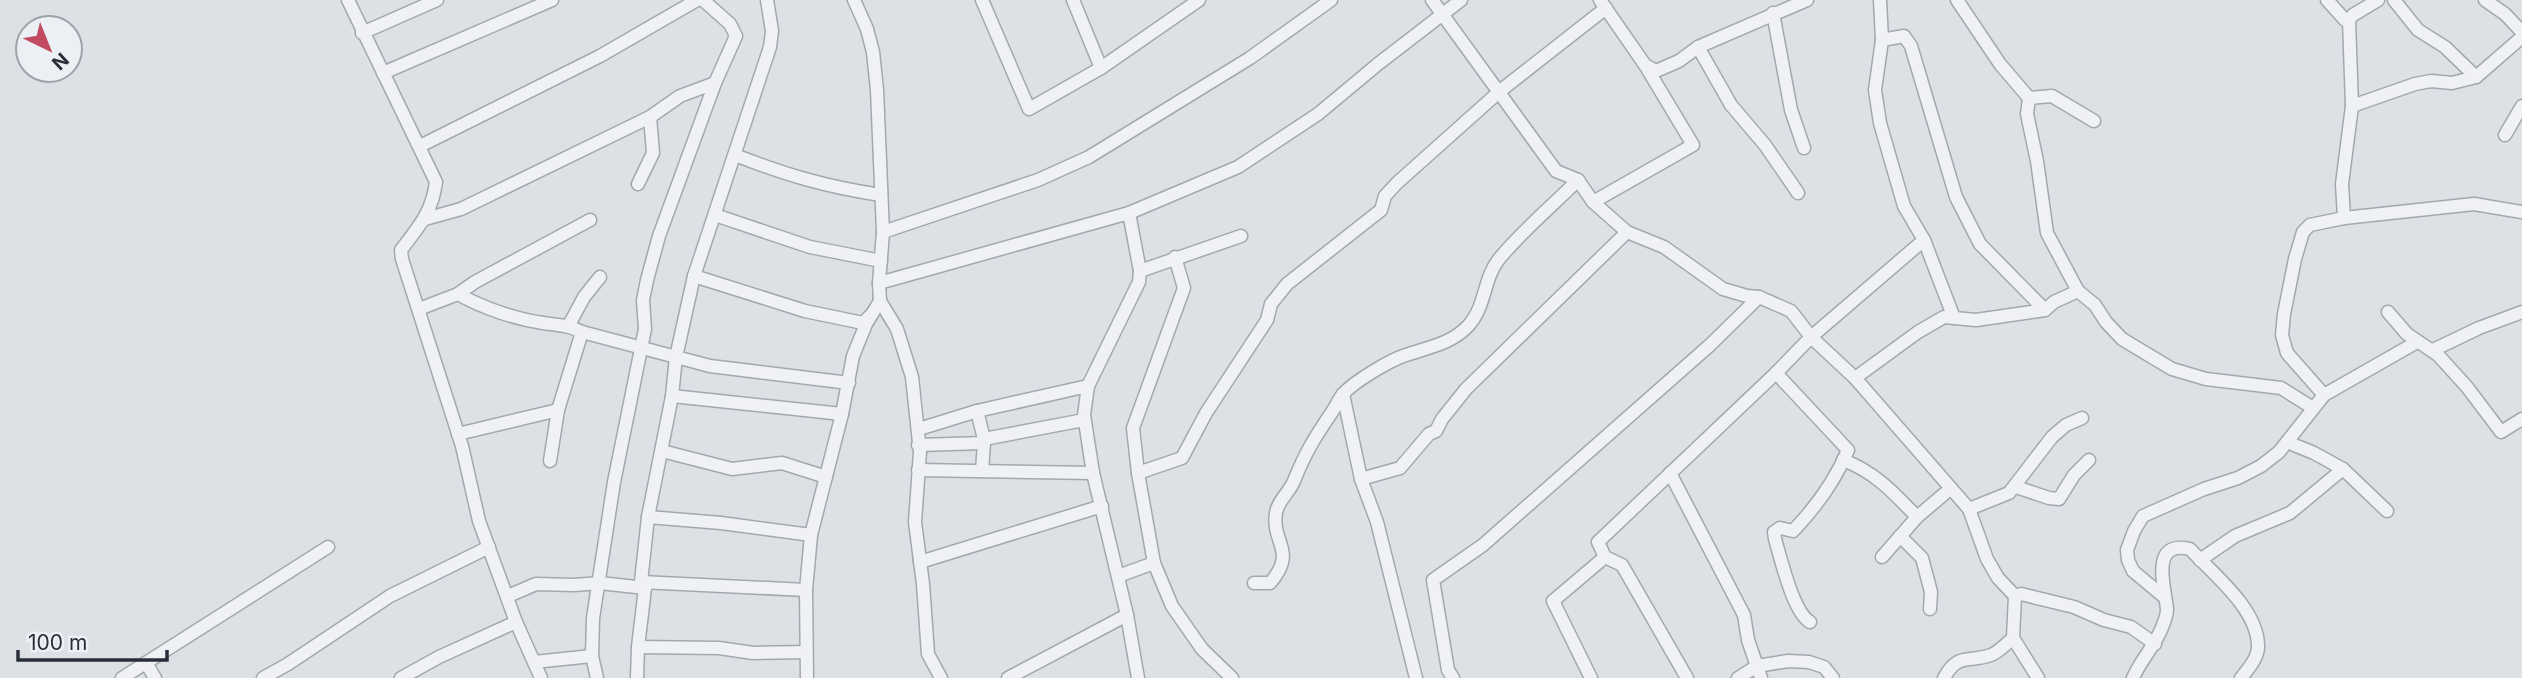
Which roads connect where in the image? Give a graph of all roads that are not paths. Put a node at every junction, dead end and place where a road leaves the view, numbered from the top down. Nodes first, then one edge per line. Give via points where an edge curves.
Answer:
1 (348, 0) edge
2 (438, 0) edge
3 (552, 0) edge
4 (698, 0) edge
5 (703, 0) edge
6 (766, 0) edge
7 (855, 0) edge
8 (982, 0) edge
9 (1073, 0) edge
10 (1199, 0) edge
11 (1331, 0) edge
12 (1432, 0) edge
13 (1461, 0) edge
14 (1807, 0) edge
15 (1880, 0) edge
16 (1957, 0) edge
17 (2327, 0) edge
18 (2378, 0) edge
19 (2394, 0) edge
20 (2485, 0) edge
21 (1603, 4) edge
22 (1773, 13) junction
23 (1443, 15) junction
24 (2349, 20) junction
25 (362, 33) junction
26 (2522, 35) edge
27 (1882, 40) junction
28 (1698, 47) junction
29 (1644, 65) junction
30 (1101, 68) junction
31 (383, 73) junction
32 (2476, 77) junction
33 (715, 83) junction
34 (1500, 91) junction
35 (2029, 98) junction
36 (2352, 106) junction
37 (2522, 106) edge
38 (650, 117) junction
39 (2094, 121) dead end
40 (2505, 135) dead end
41 (420, 146) junction
42 (1804, 148) dead end
43 (735, 155) junction
44 (1578, 180) junction
45 (638, 184) dead end
46 (1798, 193) dead end
47 (881, 195) junction
48 (1593, 202) junction
49 (2522, 212) edge
50 (1129, 213) junction
51 (715, 215) junction
52 (2344, 218) junction
53 (425, 219) junction
54 (590, 220) dead end
55 (883, 232) junction
56 (1627, 232) junction
57 (1241, 236) dead end
58 (1924, 240) junction
59 (1175, 257) junction
60 (881, 261) junction
61 (1140, 271) junction
62 (694, 276) junction
63 (600, 277) dead end
64 (879, 283) junction
65 (2078, 291) junction
66 (458, 294) junction
67 (1759, 297) junction
68 (880, 301) junction
69 (2054, 307) junction
70 (419, 309) junction
71 (2388, 312) dead end
72 (2522, 312) edge
73 (872, 314) junction
74 (1954, 318) junction
75 (569, 325) junction
76 (582, 332) junction
77 (1811, 337) junction
78 (2417, 342) junction
79 (640, 347) junction
80 (2433, 350) junction
81 (676, 357) junction
82 (1776, 373) junction
83 (1855, 378) junction
84 (849, 383) junction
85 (1088, 386) junction
86 (1343, 394) junction
87 (2324, 395) junction
88 (672, 396) junction
89 (2313, 408) junction
90 (558, 410) junction
91 (976, 411) junction
92 (842, 414) junction
93 (2082, 418) dead end
94 (2522, 419) edge
95 (1084, 420) junction
96 (919, 429) junction
97 (458, 434) junction
98 (984, 441) junction
99 (2287, 442) junction
100 (918, 445) junction
101 (662, 451) junction
102 (1843, 460) junction
103 (2089, 460) dead end
104 (550, 461) dead end
105 (2343, 469) junction
106 (918, 470) junction
107 (982, 471) junction
108 (1093, 473) junction
109 (1138, 473) junction
110 (1670, 473) junction
111 (826, 477) junction
112 (1361, 479) junction
113 (2016, 487) junction
114 (1950, 489) junction
115 (1102, 506) junction
116 (1969, 509) junction
117 (2387, 511) dead end
118 (648, 517) junction
119 (1917, 517) junction
120 (811, 534) junction
121 (1900, 536) junction
122 (328, 547) dead end
123 (489, 547) junction
124 (1605, 557) junction
125 (1882, 557) dead end
126 (2200, 560) junction
127 (920, 562) junction
128 (1154, 563) junction
129 (1118, 576) junction
130 (600, 583) junction
131 (1254, 583) dead end
132 (643, 585) junction
133 (806, 590) junction
134 (508, 596) junction
135 (2014, 596) junction
136 (2163, 596) junction
137 (1930, 609) dead end
138 (1127, 615) junction
139 (516, 622) junction
140 (1810, 622) dead end
141 (2013, 638) junction
142 (2155, 644) junction
143 (638, 647) junction
144 (806, 652) junction
145 (592, 656) junction
146 (534, 662) junction
147 (146, 663) junction
148 (1759, 672) edge
149 (1224, 675) edge
150 (122, 678) edge
151 (155, 678) edge
152 (263, 678) edge
153 (401, 678) edge
154 (541, 678) edge
155 (597, 678) edge
156 (637, 678) edge
157 (807, 678) edge
158 (941, 678) edge
159 (1008, 678) edge
160 (1138, 678) edge
161 (1416, 678) edge
162 (1453, 678) edge
163 (1591, 678) edge
164 (1688, 678) edge
165 (1738, 678) edge
166 (1833, 678) edge
167 (1944, 678) edge
168 (2038, 678) edge
169 (2133, 678) edge
170 (2241, 678) edge

1 - 25 street
2 - 25 street
3 - 31 street
4 - 41 street via 600,56
5 - 33 street via 730,24 736,36
6 - 43 street via 770,47
7 - 47 street via 873,51
8 - 30 street via 1029,109
9 - 30 street
10 - 30 street
11 - 55 street via 1250,58 1089,157 1038,180
12 - 23 street
13 - 23 street
14 - 22 street
15 - 27 street
16 - 35 street
17 - 24 street
18 - 24 street
19 - 32 street via 2418,30 2445,47
20 - 26 street via 2505,14
21 - 29 street
21 - 34 street
22 - 28 street
22 - 42 street via 1791,110
23 - 34 street
23 - 50 street via 1318,114 1238,167
24 - 36 street
25 - 31 street
26 - 32 street
27 - 58 street via 1875,90 1880,123 1905,206
27 - 69 street via 1904,37 1911,46 1956,197 1980,244
28 - 29 street via 1656,71
28 - 46 street via 1731,104
29 - 48 street via 1693,145
31 - 41 street
32 - 36 street via 2415,84
33 - 38 street via 681,96
33 - 79 street via 659,236 643,300 645,329
34 - 44 street via 1556,170
34 - 109 street via 1397,183 1385,196 1381,210 1287,284 1182,458
35 - 39 street via 2052,96
35 - 65 street via 2047,233
36 - 52 street via 2342,184
37 - 40 street
38 - 45 street via 653,153
38 - 53 street via 461,209
41 - 53 street via 436,182
43 - 47 street via 795,178
43 - 51 street
44 - 48 street
44 - 86 street via 1499,260 1479,312 1469,325 1436,346 1381,366
47 - 55 street
48 - 56 street
49 - 52 street via 2474,204
50 - 61 street
50 - 64 street
51 - 60 street via 810,247
51 - 62 street
52 - 87 street via 2310,225 2303,232 2284,314 2282,335 2287,353
53 - 70 street via 401,250
54 - 66 street
55 - 60 street
56 - 67 street via 1664,247 1724,289
56 - 112 street via 1466,389 1436,431 1400,468
57 - 59 street
58 - 74 street
58 - 77 street
59 - 61 street
59 - 109 street via 1184,288 1133,428
60 - 64 street
61 - 85 street via 1139,282
62 - 73 street via 805,311 863,323
62 - 81 street
63 - 75 street
64 - 68 street
65 - 69 street
65 - 89 street via 2122,338 2172,369 2206,379 2281,387
66 - 70 street
66 - 75 street via 477,305 516,316
67 - 77 street via 1791,311
67 - 162 street via 1483,545 1433,580
68 - 73 street
68 - 96 street via 897,329 912,377
69 - 74 street via 1976,320
70 - 97 street
71 - 78 street
72 - 80 street
73 - 84 street via 853,356
74 - 83 street via 1944,317 1918,332
75 - 76 street
76 - 79 street
76 - 90 street
77 - 82 street
77 - 83 street
78 - 80 street
78 - 87 street
79 - 81 street
79 - 130 street
80 - 94 street via 2501,432
81 - 84 street via 710,366
81 - 88 street
82 - 102 street via 1848,450
82 - 110 street
83 - 114 street
84 - 92 street
85 - 91 street
85 - 95 street
86 - 112 street
86 - 131 street via 1306,450 1276,514 1283,553 1281,570 1270,583
87 - 89 street
88 - 92 street
88 - 101 street
89 - 99 street
90 - 97 street
90 - 104 street
91 - 96 street
91 - 98 street
92 - 111 street
93 - 113 street via 2052,437
95 - 98 street
95 - 108 street
96 - 100 street
97 - 123 street
98 - 100 street
98 - 107 street
99 - 105 street
99 - 136 street via 2249,472 2143,516 2127,550 2129,560 2133,571
100 - 106 street
101 - 111 street via 732,469 782,463
101 - 118 street
102 - 119 street via 1863,467
102 - 140 street via 1822,498 1793,531 1780,528 1774,532 1794,595
103 - 113 street via 2059,499
105 - 117 street
105 - 126 street via 2290,513 2235,536
106 - 107 street
106 - 127 street via 915,522
107 - 108 street
108 - 115 street
109 - 128 street
110 - 124 street via 1598,542
110 - 148 street via 1744,615
111 - 120 street
112 - 161 street via 1377,523
113 - 116 street
114 - 116 street
114 - 119 street
115 - 127 street
115 - 129 street
116 - 135 street via 1987,559
118 - 120 street
118 - 132 street
119 - 121 street
120 - 133 street
121 - 125 street
121 - 137 street via 1922,558 1931,592
122 - 147 street
123 - 134 street
123 - 152 street via 390,596
124 - 163 street via 1553,601
124 - 164 street via 1622,565
126 - 136 street via 2182,547 2167,553 2162,561
126 - 170 street via 2239,599 2254,628 2259,646
127 - 158 street via 928,654
128 - 129 street
128 - 149 street via 1172,606
129 - 138 street
130 - 132 street
130 - 134 street via 536,584
130 - 145 street
132 - 133 street
132 - 143 street
133 - 144 street
134 - 139 street
135 - 141 street
135 - 142 street via 2074,607 2131,627
136 - 142 street via 2167,611
138 - 159 street
138 - 160 street
139 - 146 street
139 - 153 street
141 - 167 street via 1993,654 1956,662
141 - 168 street
142 - 169 street
143 - 144 street
143 - 156 street
144 - 157 street
145 - 146 street
145 - 155 street
146 - 154 street
147 - 150 street
147 - 151 street
148 - 165 street
148 - 166 street via 1788,660 1824,667

